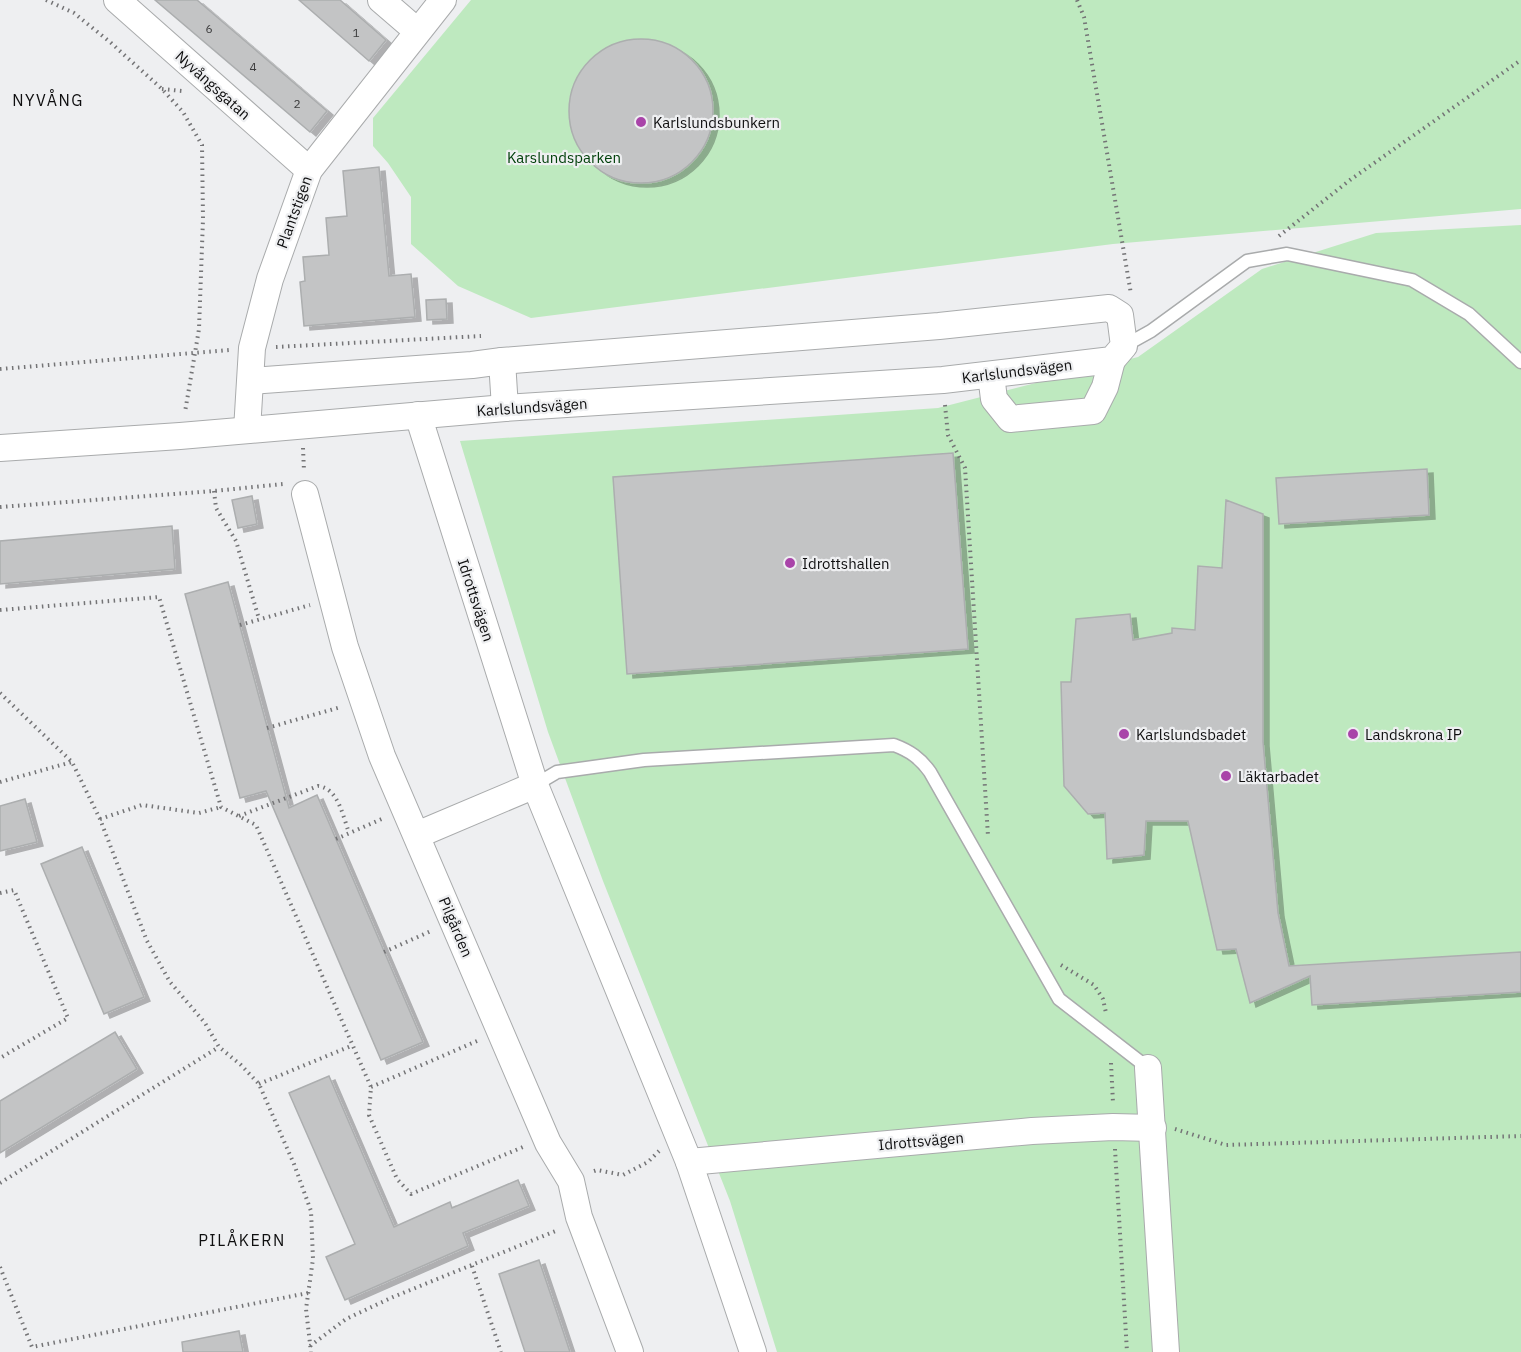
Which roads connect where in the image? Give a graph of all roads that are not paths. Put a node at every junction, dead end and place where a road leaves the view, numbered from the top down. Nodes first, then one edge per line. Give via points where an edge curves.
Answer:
1 (117, 0) edge
2 (381, 0) edge
3 (442, 0) edge
4 (417, 31) junction
5 (309, 170) junction
6 (1118, 353) junction
7 (502, 361) junction
8 (1521, 362) edge
9 (991, 375) junction
10 (251, 381) junction
11 (505, 408) junction
12 (418, 415) junction
13 (247, 430) junction
14 (0, 448) edge
15 (296, 489) road end
16 (535, 785) junction
17 (417, 835) junction
18 (1148, 1068) joint
19 (1153, 1128) junction
20 (689, 1162) junction
21 (630, 1352) edge
22 (753, 1352) edge
23 (1166, 1352) edge

1 - 5 street, Nyvångsgatan
2 - 4 street
3 - 4 street, Plantstigen
4 - 5 street, Plantstigen
5 - 10 street, Plantstigen via 270,279 252,348
6 - 7 street via 1120,315 1108,308 939,326
6 - 8 lane via 1247,261 1287,254 1412,280 1469,314
6 - 9 street, Karlslundsvägen
6 - 9 street via 1093,411 1010,419 994,399
7 - 10 street
7 - 11 street
9 - 11 street, Karlslundsvägen
10 - 13 street, Plantstigen
11 - 12 street, Karlslundsvägen
12 - 13 street, Karlslundsvägen
12 - 16 street, Idrottsvägen
13 - 14 street, Karlslundsvägen
15 - 17 street, Pilgården via 362,700
16 - 17 street
16 - 18 lane via 558,772 644,760 894,745 909,751 930,772 1059,999
16 - 20 street, Idrottsvägen
17 - 21 street, Pilgården via 548,1143 571,1181 579,1217
18 - 19 street
19 - 20 street, Idrottsvägen via 1032,1131
19 - 23 street
20 - 22 street, Idrottsvägen

